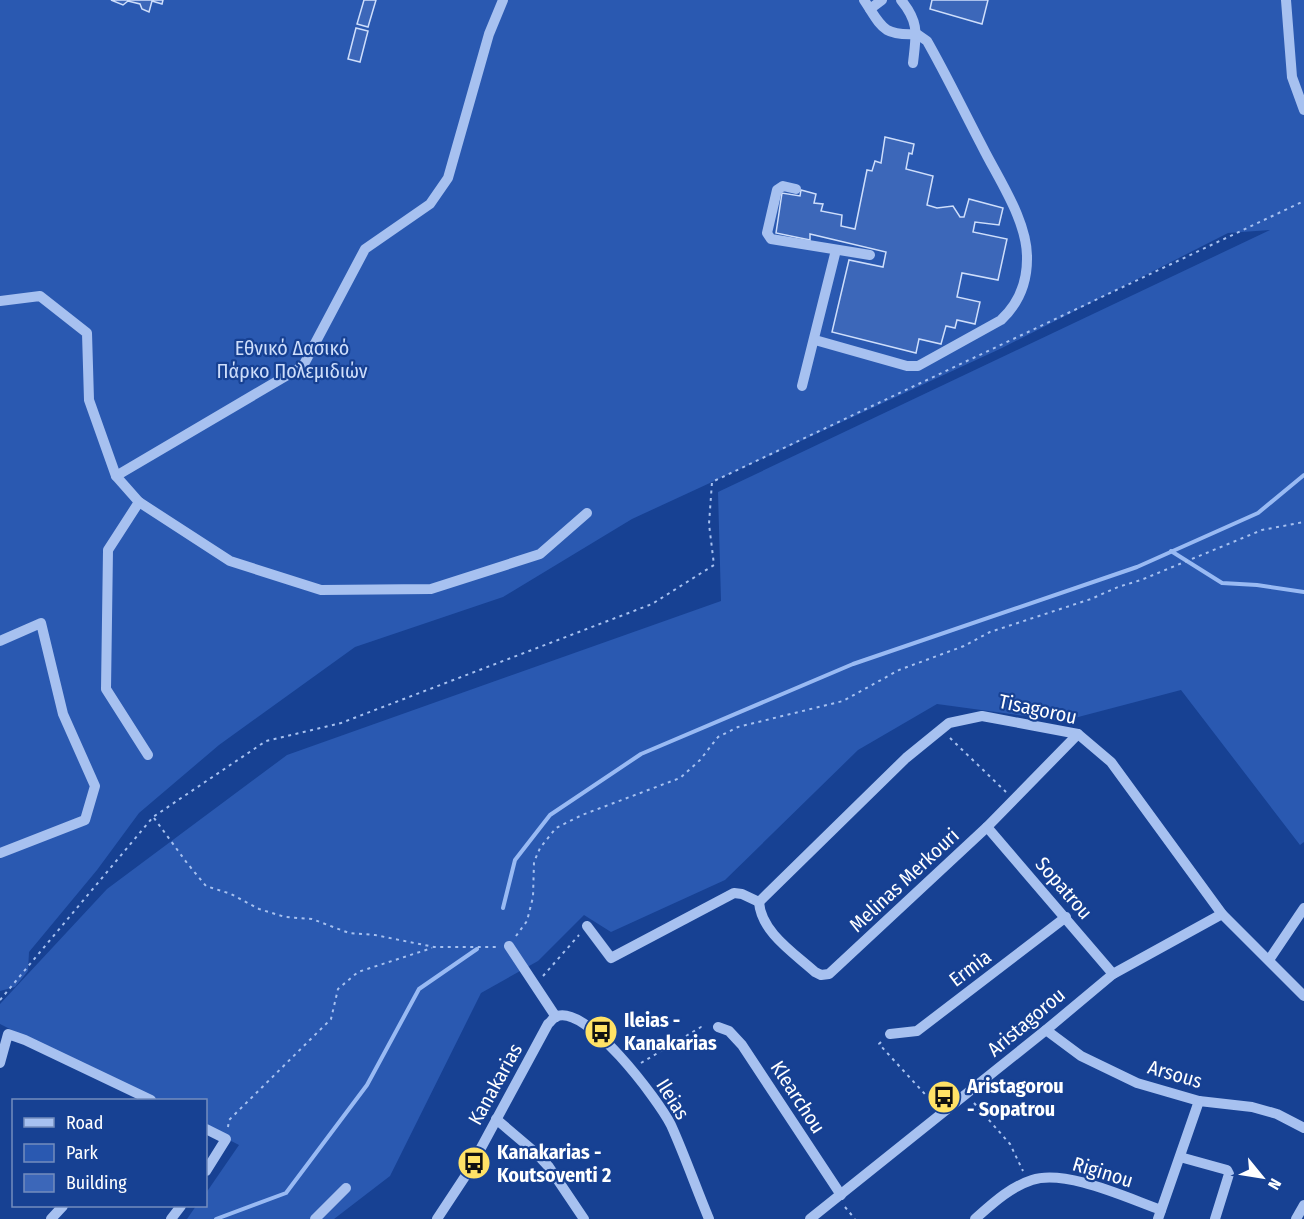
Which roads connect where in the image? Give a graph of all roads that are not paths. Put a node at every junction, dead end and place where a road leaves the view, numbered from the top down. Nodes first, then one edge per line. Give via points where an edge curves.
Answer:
1 (503, 0) edge
2 (882, 0) edge
3 (901, 0) edge
4 (1286, 0) edge
5 (867, 4) edge
6 (917, 34) junction
7 (913, 63) dead end
8 (1304, 110) edge
9 (796, 189) dead end
10 (836, 250) junction
11 (870, 255) dead end
12 (0, 301) edge
13 (815, 340) junction
14 (802, 386) dead end
15 (116, 476) junction
16 (139, 502) junction
17 (586, 513) dead end
18 (0, 641) edge
19 (1078, 734) junction
20 (148, 755) dead end
21 (987, 827) junction
22 (0, 853) edge
23 (759, 902) junction
24 (1304, 908) edge
25 (1222, 914) junction
26 (1066, 917) junction
27 (587, 926) road end
28 (509, 946) road end
29 (1269, 960) junction
30 (1113, 974) junction
31 (1304, 996) edge
32 (556, 1017) junction
33 (718, 1027) road end
34 (1046, 1030) junction
35 (890, 1034) road end
36 (0, 1062) edge
37 (137, 1098) edge
38 (1199, 1101) junction
39 (495, 1119) junction
40 (1304, 1128) edge
41 (207, 1130) edge
42 (1180, 1157) junction
43 (207, 1169) edge
44 (346, 1188) dead end
45 (839, 1196) junction
46 (1304, 1205) edge
47 (62, 1207) edge
48 (180, 1207) edge
49 (1159, 1214) edge
50 (51, 1219) edge
51 (171, 1219) edge
52 (315, 1219) edge
53 (438, 1219) edge
54 (584, 1219) edge
55 (709, 1219) edge
56 (810, 1219) edge
57 (975, 1219) edge
58 (1215, 1219) edge
59 (1296, 1219) edge

1 - 15 street via 489,34 448,178 430,204 365,249 303,366
2 - 5 street
3 - 6 street via 914,17
4 - 8 street via 1292,77
5 - 6 street via 889,33
6 - 7 street
6 - 13 street via 927,41 938,59 1019,221 1028,260 1018,301 1000,320 918,366
9 - 10 street via 783,186 777,190 767,233 771,239
10 - 11 street
10 - 13 street
12 - 15 street via 40,296 87,333 89,400
13 - 14 street
15 - 16 street
16 - 17 street via 230,561 321,590 431,589 540,554
16 - 20 street via 108,550 106,689
18 - 22 street via 41,623 63,714 95,786 86,819
19 - 21 street, Melinas Merkouri
19 - 23 street, Tisagorou via 982,716 948,723 906,758
19 - 25 street, Tisagorou via 1111,762
21 - 23 street, Melinas Merkouri via 829,974 815,972 769,929 760,915
21 - 26 street, Sopatrou
23 - 27 street via 734,893 611,957
24 - 29 street
25 - 29 street, Tisagorou
25 - 30 street, Aristagorou
26 - 30 street, Sopatrou
26 - 35 street, Ermia via 917,1030
28 - 32 street
29 - 31 street, Tisagorou
30 - 34 street, Aristagorou
32 - 39 street, Kanakarias via 548,1024
32 - 55 street, Ileias via 564,1016 591,1027 650,1092 670,1124
33 - 45 street, Klearchou via 729,1031 742,1046
34 - 38 street, Arsous via 1081,1056 1137,1083
34 - 45 street, Aristagorou
36 - 37 street via 8,1034
38 - 40 street, Arsous via 1252,1107
38 - 42 street
39 - 53 street, Kanakarias
39 - 54 street via 549,1167
41 - 43 street via 226,1139
42 - 49 street
42 - 58 street via 1227,1170
44 - 52 street
45 - 56 street, Aristagorou
46 - 59 street
47 - 50 street
48 - 51 street
49 - 57 street, Riginou via 1070,1179 1051,1177 1028,1182 1000,1197

